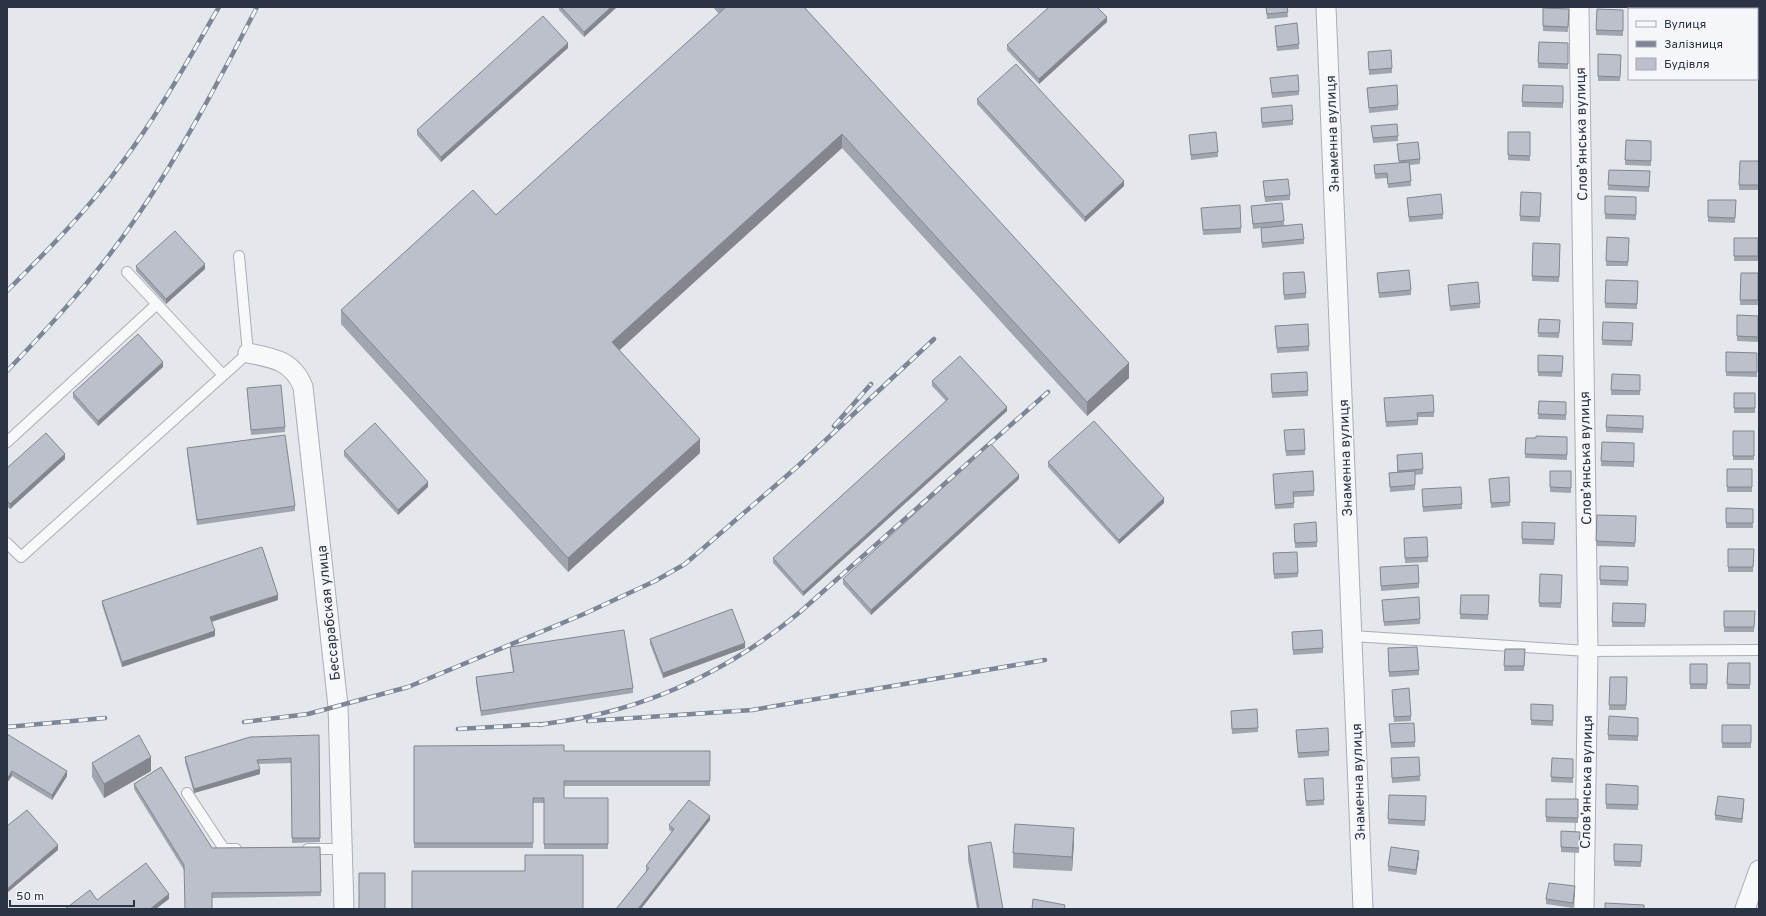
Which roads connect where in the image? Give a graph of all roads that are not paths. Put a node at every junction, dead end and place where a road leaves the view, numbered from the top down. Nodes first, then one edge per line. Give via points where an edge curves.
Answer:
1 (1326, 7) edge
2 (1579, 7) edge
3 (239, 256) dead end
4 (127, 272) dead end
5 (157, 304) junction
6 (248, 353) junction
7 (223, 375) junction
8 (7, 442) edge
9 (7, 542) edge
10 (1352, 636) junction
11 (1759, 650) edge
12 (1588, 651) junction
13 (187, 793) dead end
14 (247, 849) edge
15 (295, 849) edge
16 (342, 849) junction
17 (1759, 870) edge
18 (344, 909) edge
19 (1363, 909) edge
20 (1584, 909) edge
21 (1745, 909) edge

1 - 10 street, Знаменна вулиця
2 - 12 street, Слов’янська вулиця
3 - 6 lane
4 - 5 lane
5 - 7 lane
5 - 8 lane
6 - 7 lane
6 - 16 street, Бессарабская улица via 283,363 298,374 303,388 338,706
7 - 9 lane via 21,557
10 - 12 lane
10 - 19 street, Знаменна вулиця
11 - 12 lane
12 - 20 street, Слов’янська вулиця
13 - 14 lane via 224,849
15 - 16 lane
16 - 18 street, Бессарабская улица
17 - 21 street

